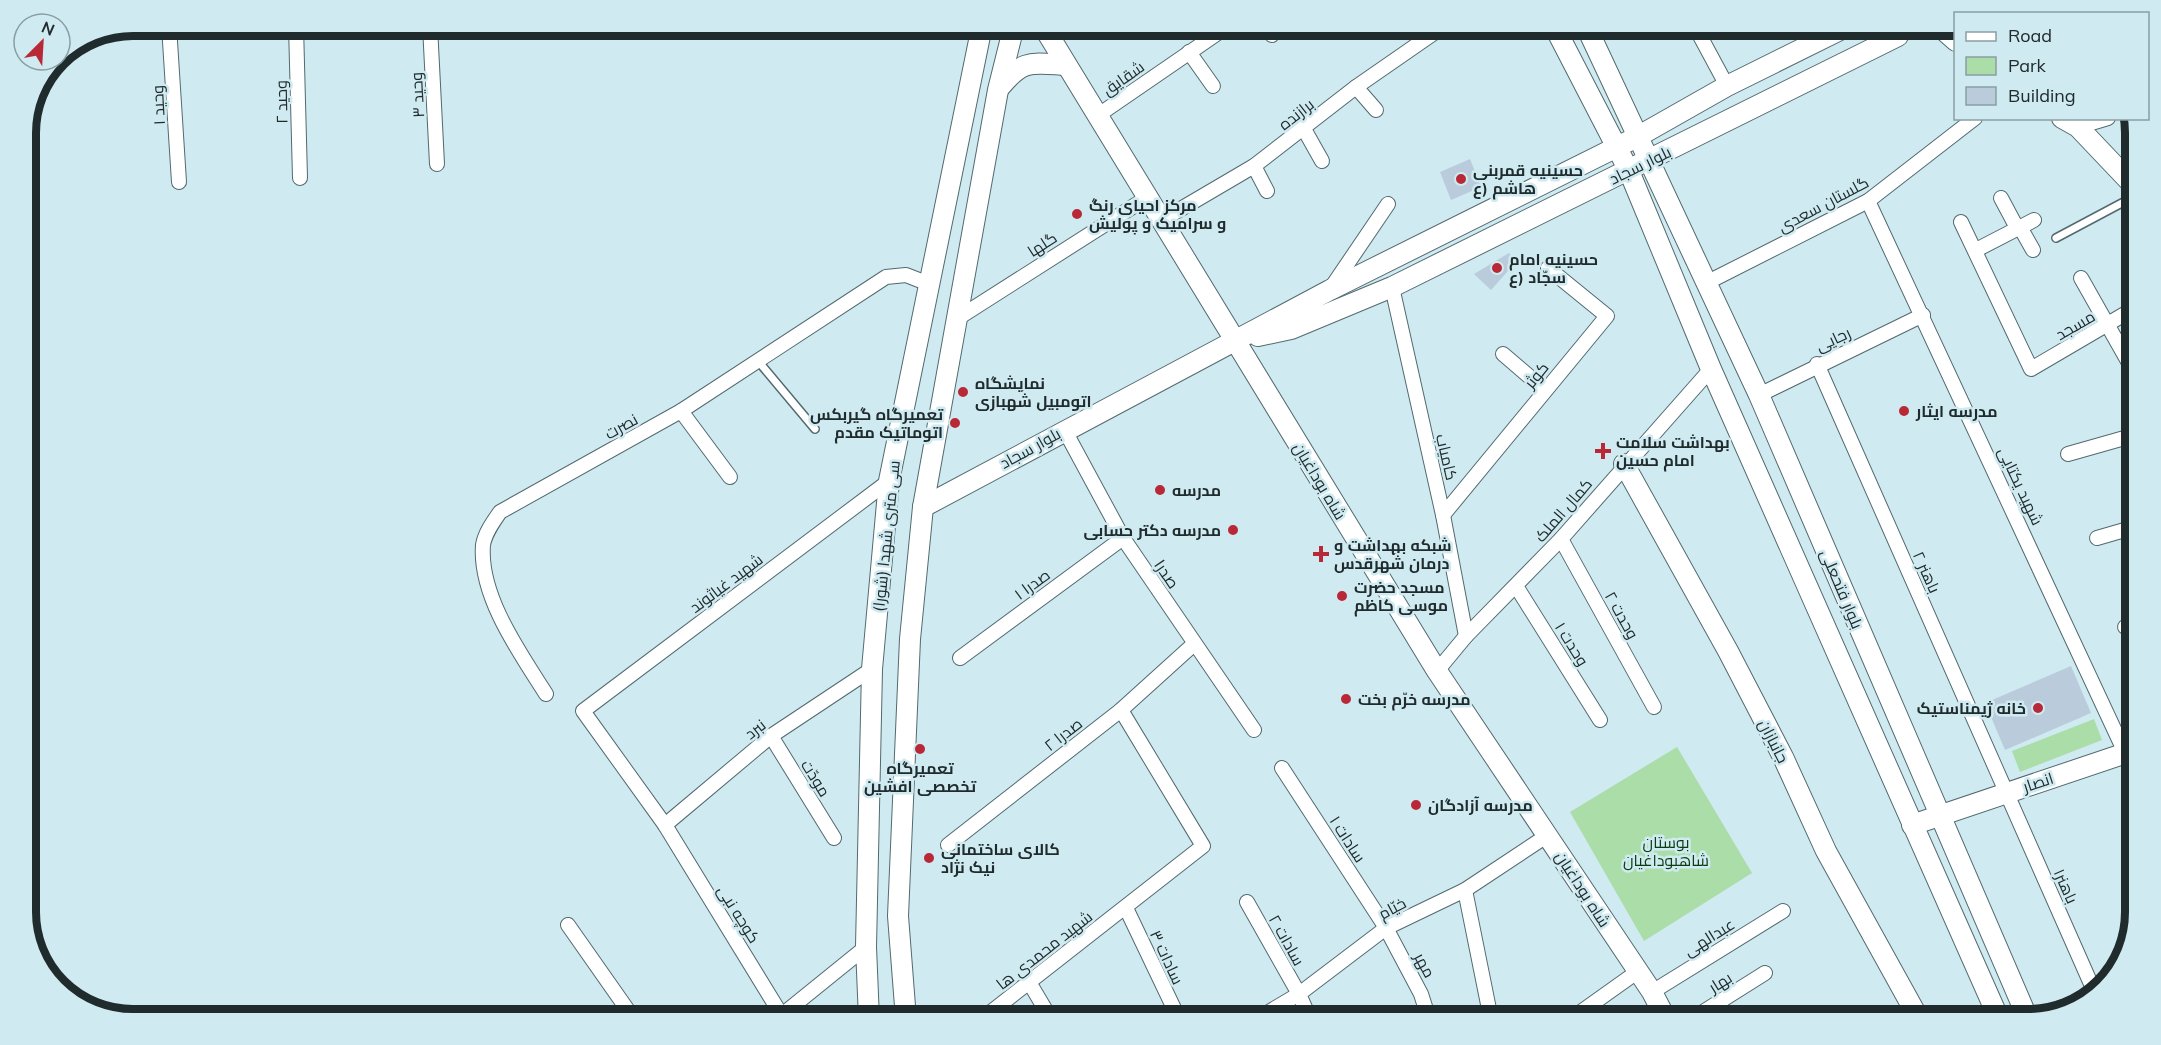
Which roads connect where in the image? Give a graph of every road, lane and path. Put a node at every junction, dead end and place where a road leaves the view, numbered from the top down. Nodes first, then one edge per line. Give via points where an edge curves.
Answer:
1 (170, 36) edge
2 (296, 36) edge
3 (430, 36) edge
4 (980, 36) edge
5 (1012, 36) edge
6 (1049, 36) edge
7 (1213, 36) edge
8 (1430, 36) edge
9 (1559, 36) edge
10 (1591, 36) edge
11 (1700, 36) edge
12 (1809, 36) edge
13 (1898, 36) edge
14 (1189, 52) junction
15 (1066, 65) junction
16 (1213, 86) dead end
17 (1727, 86) junction
18 (1356, 87) junction
19 (998, 90) junction
20 (1376, 110) dead end
21 (1097, 116) junction
22 (1972, 120) edge
23 (2093, 120) edge
24 (2070, 123) edge
25 (1304, 129) junction
26 (1637, 137) junction
27 (1615, 147) junction
28 (1322, 161) dead end
29 (1648, 162) junction
30 (436, 164) dead end
31 (1254, 166) junction
32 (1629, 171) junction
33 (2125, 177) edge
34 (300, 178) dead end
35 (179, 182) dead end
36 (1268, 191) dead end
37 (2125, 193) edge
38 (1148, 196) junction
39 (2001, 198) dead end
40 (1507, 201) junction
41 (1868, 201) junction
42 (1388, 204) dead end
43 (1162, 220) junction
44 (2034, 220) dead end
45 (1961, 222) dead end
46 (1515, 224) junction
47 (2019, 228) junction
48 (2056, 238) dead end
49 (1976, 250) junction
50 (2033, 250) dead end
51 (1548, 267) dead end
52 (2081, 278) dead end
53 (1706, 283) junction
54 (928, 284) junction
55 (1392, 287) junction
56 (1330, 290) junction
57 (1923, 315) junction
58 (2125, 315) edge
59 (955, 320) junction
60 (2109, 325) junction
61 (1235, 341) junction
62 (1503, 354) dead end
63 (2125, 355) edge
64 (758, 361) junction
65 (1818, 364) junction
66 (1711, 369) junction
67 (1545, 390) junction
68 (1759, 395) junction
69 (681, 411) junction
70 (815, 429) dead end
71 (1064, 429) junction
72 (2125, 438) edge
73 (2068, 454) dead end
74 (1624, 464) junction
75 (730, 477) dead end
76 (889, 481) junction
77 (923, 507) junction
78 (1443, 515) junction
79 (2125, 530) edge
80 (1123, 538) junction
81 (1561, 538) junction
82 (2097, 538) dead end
83 (1516, 586) junction
84 (1466, 636) junction
85 (1194, 644) junction
86 (960, 657) dead end
87 (872, 669) junction
88 (1437, 671) junction
89 (546, 694) dead end
90 (1654, 707) dead end
91 (1121, 710) junction
92 (583, 711) joint
93 (1600, 720) dead end
94 (1254, 730) dead end
95 (771, 736) junction
96 (2125, 738) edge
97 (2125, 753) edge
98 (871, 760) junction
99 (903, 760) junction
100 (1282, 768) dead end
101 (2006, 793) junction
102 (1941, 815) junction
103 (664, 825) junction
104 (1912, 825) junction
105 (1548, 835) junction
106 (834, 838) dead end
107 (948, 845) dead end
108 (1465, 890) junction
109 (1247, 902) dead end
110 (1126, 908) junction
111 (1784, 911) dead end
112 (568, 925) dead end
113 (1386, 928) junction
114 (866, 947) junction
115 (1637, 972) junction
116 (1765, 973) dead end
117 (1029, 982) junction
118 (2092, 985) edge
119 (1652, 992) junction
120 (1299, 994) junction
121 (626, 1009) edge
122 (776, 1009) edge
123 (794, 1009) edge
124 (869, 1009) edge
125 (905, 1009) edge
126 (996, 1009) edge
127 (1045, 1009) edge
128 (1174, 1009) edge
129 (1275, 1009) edge
130 (1305, 1009) edge
131 (1426, 1009) edge
132 (1489, 1009) edge
133 (1586, 1009) edge
134 (1660, 1009) edge
135 (1709, 1009) edge
136 (1912, 1009) edge
137 (1994, 1009) edge
138 (2024, 1009) edge

1 - 35 street, وحید ۱
2 - 34 street, وحید ۲
3 - 30 street, وحید ۳
4 - 54 main road, سی متری شهدا (شورا)
5 - 19 main road, سی متری شهدا (شورا)
6 - 15 main road, شاه بوداغیان
7 - 14 street, شقایق
8 - 18 street, برازنده
9 - 27 main road
10 - 26 main road
11 - 17 street
12 - 17 main road, بلوار سجاد
13 - 29 main road, بلوار سجاد
14 - 16 street
14 - 21 street, شقایق
15 - 19 main road via 1034,63 1015,69
15 - 21 main road, شاه بوداغیان
17 - 26 main road, بلوار سجاد
18 - 20 street
18 - 25 street, برازنده
19 - 59 main road, سی متری شهدا (شورا)
21 - 38 main road, شاه بوداغیان
22 - 41 street, گلستان سعدی
23 - 24 street
24 - 33 main road
25 - 28 street
25 - 31 street, برازنده
26 - 27 main road, بلوار سجاد
26 - 29 main road, بلوار فتحعلی
27 - 32 main road, بلوار فتحعلی
27 - 40 main road, بلوار سجاد
29 - 32 main road, بلوار سجاد
29 - 53 main road, بلوار فتحعلی
31 - 36 street
31 - 43 street, برازنده
32 - 46 main road, بلوار سجاد
32 - 66 main road, بلوار فتحعلی
37 - 48 lane
38 - 43 main road, شاه بوداغیان
38 - 59 street, گلها
39 - 47 street
40 - 46 main road
40 - 56 main road, بلوار سجاد
41 - 53 street, گلستان سعدی
41 - 57 street, شهید یکتایی
42 - 56 street
43 - 61 main road, شاه بوداغیان
44 - 47 street
45 - 49 street
46 - 55 main road, بلوار سجاد
47 - 49 street
47 - 50 street
49 - 60 street, مسجد via 2031,369
51 - 67 street, کوثر via 1607,316
52 - 60 street
53 - 68 main road, بلوار فتحعلی
54 - 64 street, نصرت via 906,275 886,278
54 - 76 main road, سی متری شهدا (شورا)
55 - 61 main road, بلوار سجاد via 1291,329
55 - 78 street, کامیاب
56 - 61 main road, بلوار سجاد
57 - 65 street, رجایی
57 - 96 street, شهید یکتایی
58 - 60 street, مسجد
59 - 77 main road, سی متری شهدا (شورا)
60 - 63 street
61 - 71 main road, بلوار سجاد
61 - 88 main road, شاه بوداغیان
62 - 67 street
64 - 69 street, نصرت
64 - 70 lane
65 - 68 street, رجایی
65 - 101 street, باهنر ۲
66 - 74 street, کمال الملک
66 - 104 main road, بلوار فتحعلی
67 - 78 street, کوثر
68 - 102 main road, بلوار فتحعلی
69 - 75 street
69 - 89 street, نصرت via 500,512 489,527 483,545 485,569 499,618
71 - 77 main road, بلوار سجاد
71 - 80 street, صدرا
72 - 73 street
74 - 81 street, کمال الملک
74 - 136 main road, جانبازان via 1728,651 1826,851
76 - 87 main road, سی متری شهدا (شورا)
76 - 92 street, شهید غیاثوند
77 - 99 main road, سی متری شهدا (شورا)
78 - 84 street, کامیاب
79 - 82 street
80 - 85 street, صدرا
80 - 86 street, صدرا ۱
81 - 83 street, کمال الملک
81 - 90 street, وحدت ۲
83 - 84 street, کمال الملک
83 - 93 street, وحدت ۱
84 - 88 street, کمال الملک
85 - 91 street, صدرا ۲
85 - 94 street, صدرا
87 - 95 street, نبرد
87 - 98 main road, سی متری شهدا (شورا)
88 - 105 main road, شاه بوداغیان
91 - 107 street, صدرا ۲
91 - 110 street, شهید محمدی ها via 1203,846
92 - 103 street, کوچه نبی
95 - 103 street, نبرد
95 - 106 street, مودّت
97 - 101 main road, انصار
98 - 99 main road
98 - 114 main road, سی متری شهدا (شورا)
99 - 125 main road, سی متری شهدا (شورا) via 898,916
100 - 113 street, سادات ۱
101 - 102 main road, انصار
101 - 118 street, باهنر۱
102 - 104 main road, انصار
102 - 138 main road, بلوار فتحعلی
103 - 122 street, کوچه نبی
104 - 137 main road, بلوار فتحعلی
105 - 108 street, خیّام
105 - 115 main road, شاه بوداغیان
108 - 113 street, خیّام
108 - 132 street
109 - 120 street, سادات ۲
110 - 117 street, شهید محمدی ها
110 - 128 street, سادات ۳
111 - 119 street, عبدالهی
112 - 121 street
113 - 120 street, خیّام
113 - 131 street, مهر
114 - 123 street
114 - 124 main road, سی متری شهدا (شورا)
115 - 119 main road, شاه بوداغیان
115 - 133 street
116 - 135 street, بهار
117 - 126 street, شهید محمدی ها
117 - 127 street
119 - 134 main road, شاه بوداغیان
120 - 129 street, خیّام
120 - 130 street, سادات ۲

